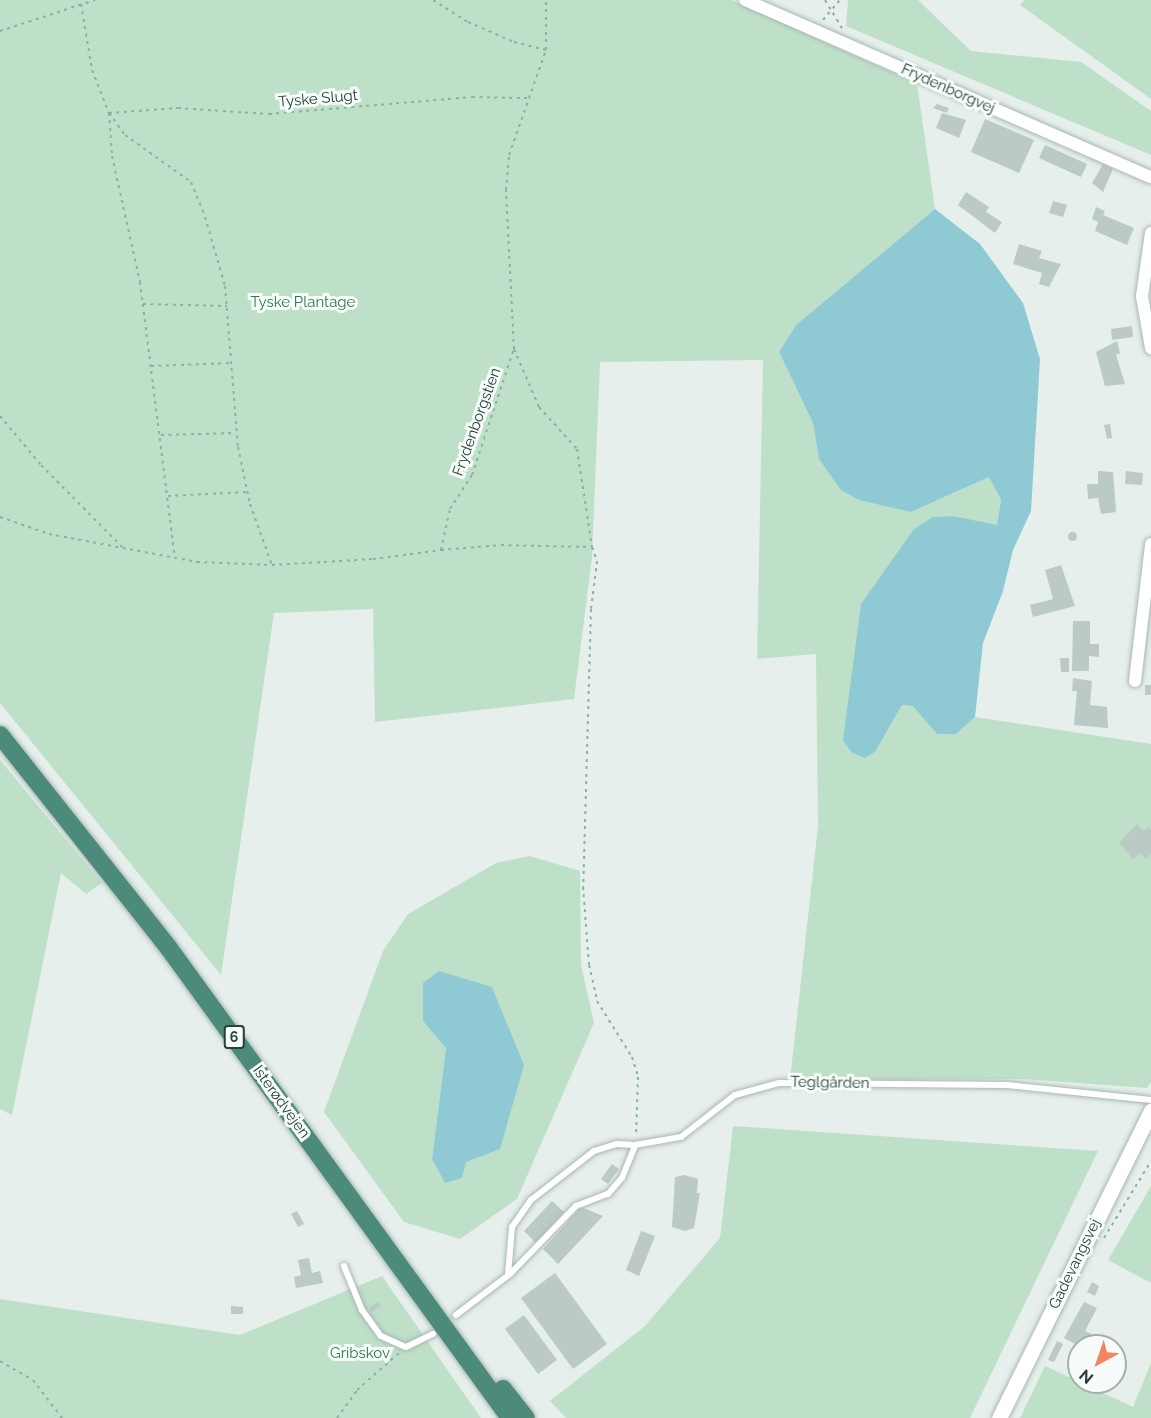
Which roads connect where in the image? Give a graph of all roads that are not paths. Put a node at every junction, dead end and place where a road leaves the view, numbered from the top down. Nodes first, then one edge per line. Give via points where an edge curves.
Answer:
1 (745, 0) edge
2 (1151, 177) edge
3 (1151, 233) edge
4 (1151, 348) edge
5 (1151, 544) edge
6 (1135, 681) dead end
7 (0, 735) edge
8 (1151, 1100) edge
9 (1151, 1110) edge
10 (634, 1145) junction
11 (344, 1266) dead end
12 (508, 1275) junction
13 (456, 1315) dead end
14 (434, 1334) dead end
15 (458, 1346) junction
16 (510, 1418) edge
17 (526, 1418) edge
18 (999, 1418) edge

1 - 2 street, Frydenborgvej
3 - 4 street via 1142,296
5 - 6 street
7 - 15 highway, Isterødvejen / 6 via 168,947
8 - 10 lane, Teglgården via 1007,1085 779,1083 735,1095 681,1137
9 - 18 street, Gadevangsvej
10 - 12 lane via 622,1178 608,1194 576,1206
10 - 12 lane, Teglgården via 617,1144 594,1151 520,1211 512,1227
11 - 14 lane via 362,1310 381,1336 406,1347
12 - 13 lane
15 - 16 highway, Isterødvejen / 6
15 - 17 highway via 496,1380

